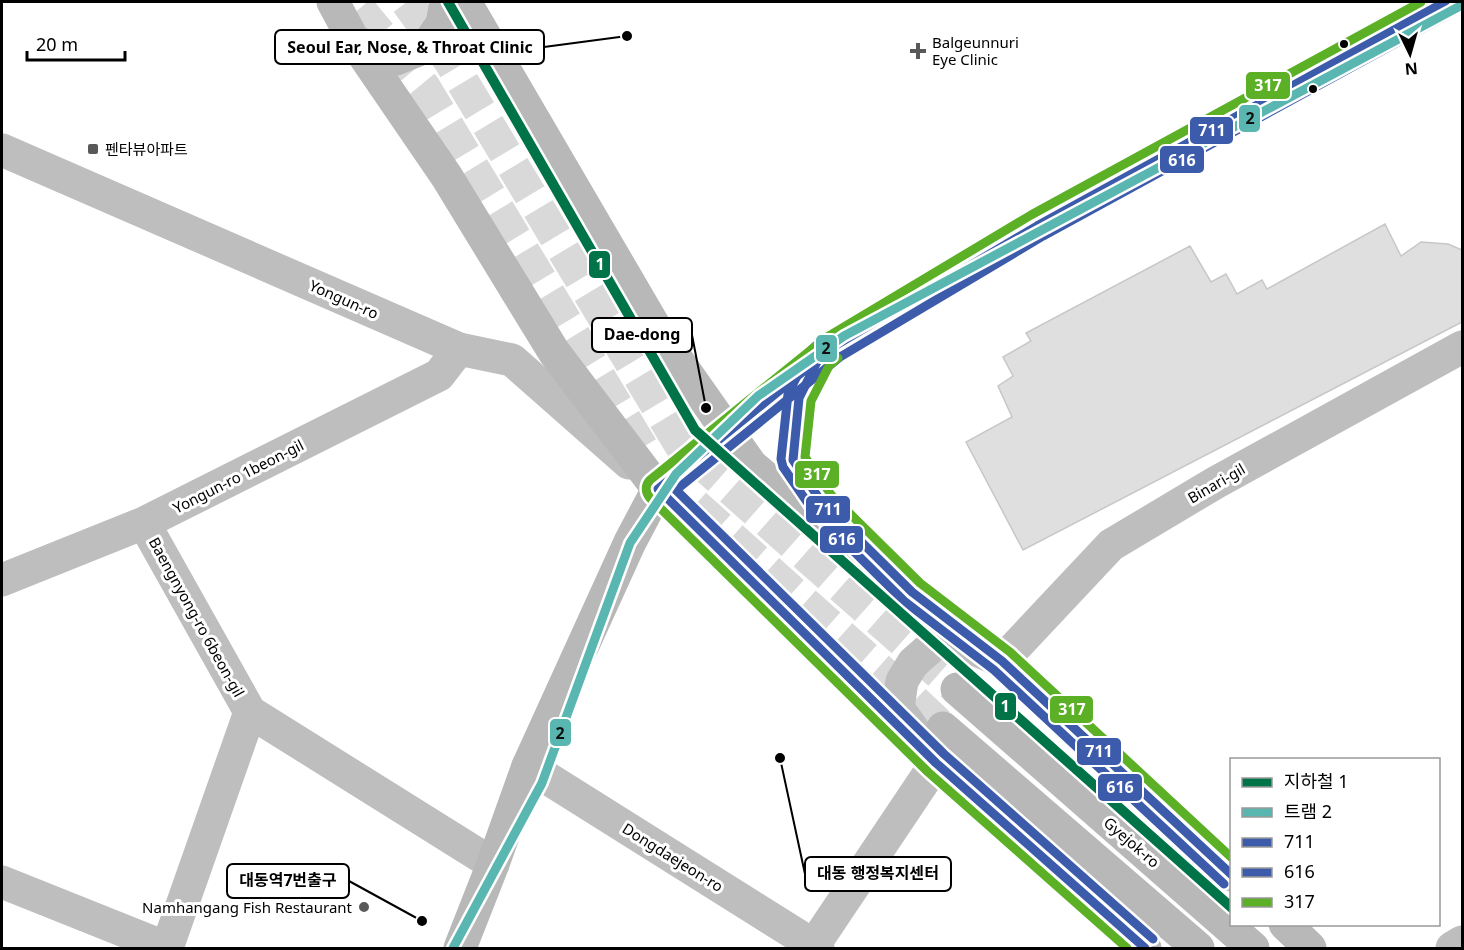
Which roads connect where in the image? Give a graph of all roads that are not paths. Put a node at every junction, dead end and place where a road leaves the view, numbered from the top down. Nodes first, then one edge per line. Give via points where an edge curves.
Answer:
1 (446, 2) edge
2 (465, 2) edge
3 (1445, 2) edge
4 (349, 4) edge
5 (354, 41) junction
6 (2, 150) edge
7 (1462, 346) edge
8 (459, 349) junction
9 (819, 358) junction
10 (728, 432) junction
11 (658, 489) junction
12 (144, 523) junction
13 (2, 580) edge
14 (912, 592) junction
15 (1002, 661) junction
16 (957, 689) tunnel mouth
17 (250, 711) junction
18 (943, 728) tunnel mouth
19 (936, 763) junction
20 (528, 766) junction
21 (493, 864) junction
22 (1230, 873) edge
23 (2, 882) edge
24 (1287, 926) edge
25 (1462, 942) edge
26 (814, 947) edge
27 (167, 948) edge
28 (460, 948) edge
29 (1145, 948) edge
30 (1198, 948) edge
31 (1253, 948) edge
32 (1310, 948) edge
33 (1452, 948) edge

1 - 5 main road via 442,24 426,47 396,58
2 - 10 main road via 660,334
3 - 9 main road via 1037,226
4 - 5 main road
5 - 11 main road via 447,177 554,352
6 - 8 street, Yongun-ro
7 - 15 street, Binari-gil via 1111,545
8 - 11 street, Yongun-ro via 512,360
8 - 12 street, Yongun-ro 1beon-gil via 439,375
9 - 10 main road
9 - 14 main road via 799,399 793,460 823,504
10 - 11 main road
10 - 14 main road via 751,465 897,588
11 - 19 main road
11 - 20 main road
12 - 13 street, Yongun-ro 1beon-gil
12 - 17 street, Baengnyong-ro 6beon-gil
14 - 15 main road
15 - 19 street via 960,643 938,641 913,663 902,681 898,708
15 - 22 main road
16 - 31 main road, Gyejok-ro
17 - 21 street
17 - 27 street, Baengnyong-ro 6beon-gil
18 - 30 main road
19 - 26 street
19 - 29 main road
20 - 21 main road
20 - 26 street, Dongdaejeon-ro
21 - 28 main road
23 - 27 street, Baengnyong-ro 6beon-gil
24 - 32 main road
25 - 33 street

